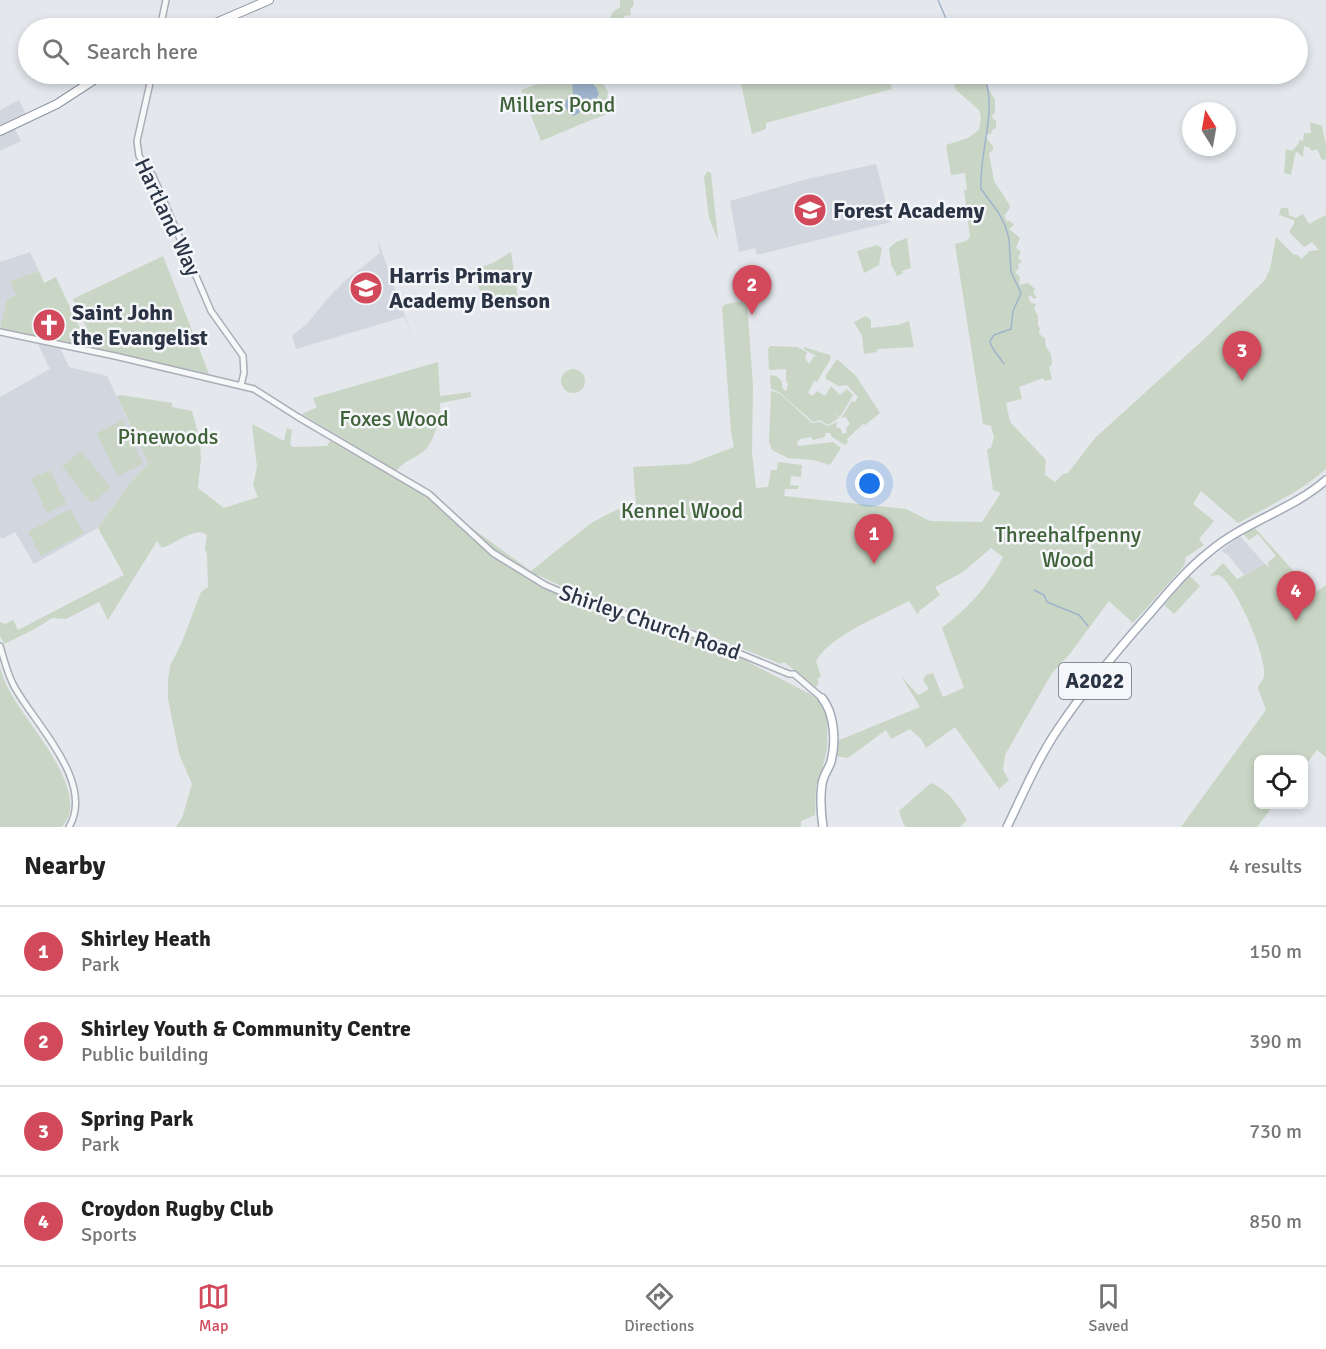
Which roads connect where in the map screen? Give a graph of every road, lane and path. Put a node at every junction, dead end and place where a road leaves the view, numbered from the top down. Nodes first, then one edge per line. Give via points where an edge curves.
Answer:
1 (166, 0) edge
2 (269, 0) edge
3 (162, 18) edge
4 (227, 18) edge
5 (88, 84) edge
6 (150, 84) edge
7 (0, 131) edge
8 (0, 332) edge
9 (241, 385) junction
10 (1326, 480) edge
11 (0, 646) edge
12 (822, 698) joint
13 (69, 827) edge
14 (823, 827) edge
15 (1007, 827) edge

1 - 3 street
2 - 4 highway
5 - 7 highway
6 - 9 street, Hartland Way via 137,141 138,154 153,176 213,314 243,356
8 - 9 street, Shirley Church Road
9 - 12 street, Shirley Church Road via 254,389 422,489 493,553 545,585 587,603 693,634 789,674
10 - 15 main road, A2022 via 1209,551 1174,586 1058,728
11 - 13 street via 15,688 54,745 71,781 76,806
12 - 14 main road via 828,706 834,736 831,762 822,784

